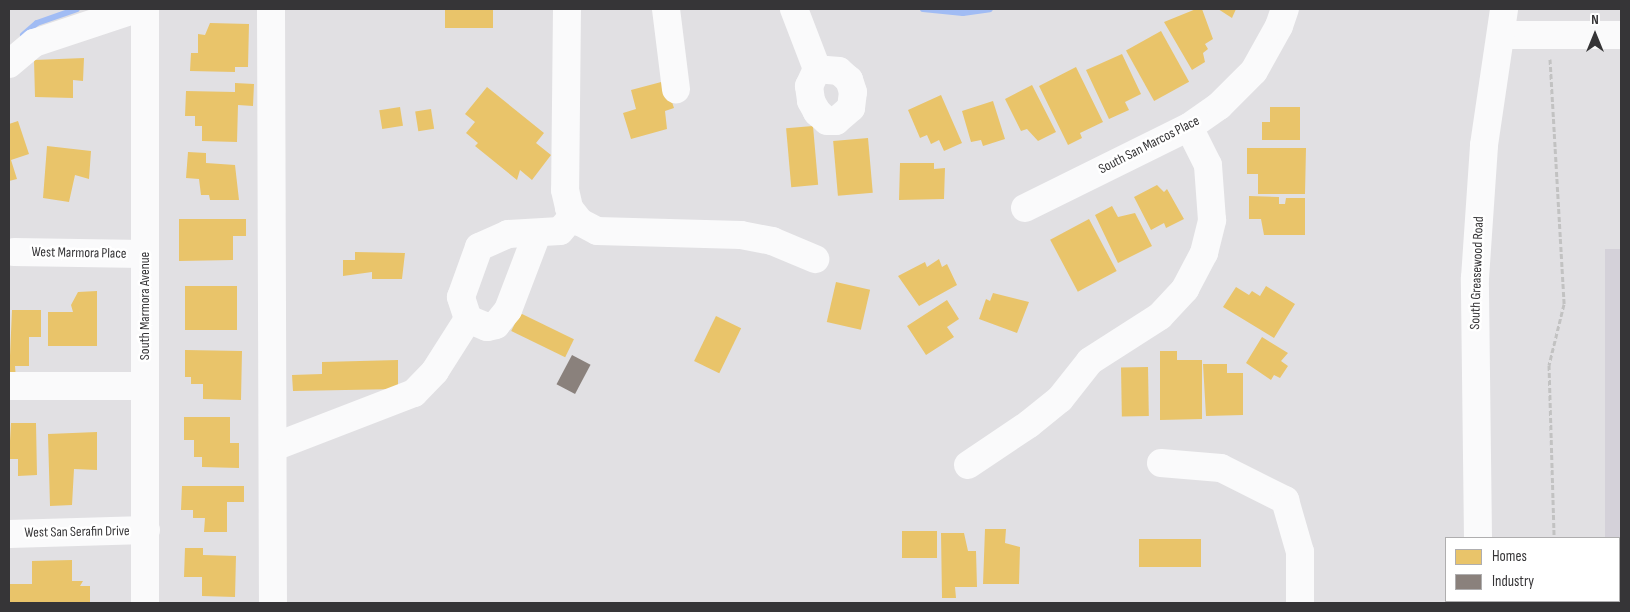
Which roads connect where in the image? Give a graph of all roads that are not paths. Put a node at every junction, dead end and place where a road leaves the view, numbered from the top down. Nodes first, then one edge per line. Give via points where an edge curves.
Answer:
1 (136, 9) edge
2 (145, 9) edge
3 (270, 9) edge
4 (567, 9) edge
5 (666, 9) edge
6 (794, 9) edge
7 (1285, 9) edge
8 (1503, 22) edge
9 (1621, 35) edge
10 (9, 64) edge
11 (817, 69) dead end
12 (676, 89) dead end
13 (1189, 127) junction
14 (1025, 208) dead end
15 (574, 216) junction
16 (537, 234) junction
17 (14, 252) dead end
18 (144, 254) junction
19 (815, 259) dead end
20 (468, 319) junction
21 (9, 386) edge
22 (145, 386) junction
23 (274, 447) junction
24 (1161, 463) dead end
25 (968, 465) dead end
26 (146, 530) junction
27 (9, 534) edge
28 (1478, 537) edge
29 (145, 603) edge
30 (273, 603) edge
31 (1300, 603) edge

1 - 10 street via 34,43
2 - 18 street, South Marmora Avenue
3 - 23 street
4 - 15 street via 565,190
5 - 12 street
6 - 11 street
7 - 13 street, South San Marcos Place via 1254,71 1219,106
8 - 9 street via 1549,35
8 - 28 street, South Greasewood Road via 1484,145 1475,278
13 - 14 street, South San Marcos Place
13 - 25 street via 1208,165 1212,220 1204,253 1185,289 1160,316 1090,361 1060,399 1030,424
15 - 16 street via 560,231
15 - 19 street via 588,228 598,231 741,235 772,241
16 - 20 street via 508,310 496,325 488,327
16 - 20 street via 508,234 479,247 461,297
17 - 18 street, West Marmora Place
18 - 22 street, South Marmora Avenue
20 - 23 street via 435,371 414,393
21 - 22 street
22 - 26 street, South Marmora Avenue
23 - 30 street
24 - 31 street via 1221,468 1285,500 1300,552
26 - 27 street, West San Serafin Drive
26 - 29 street, South Marmora Avenue

